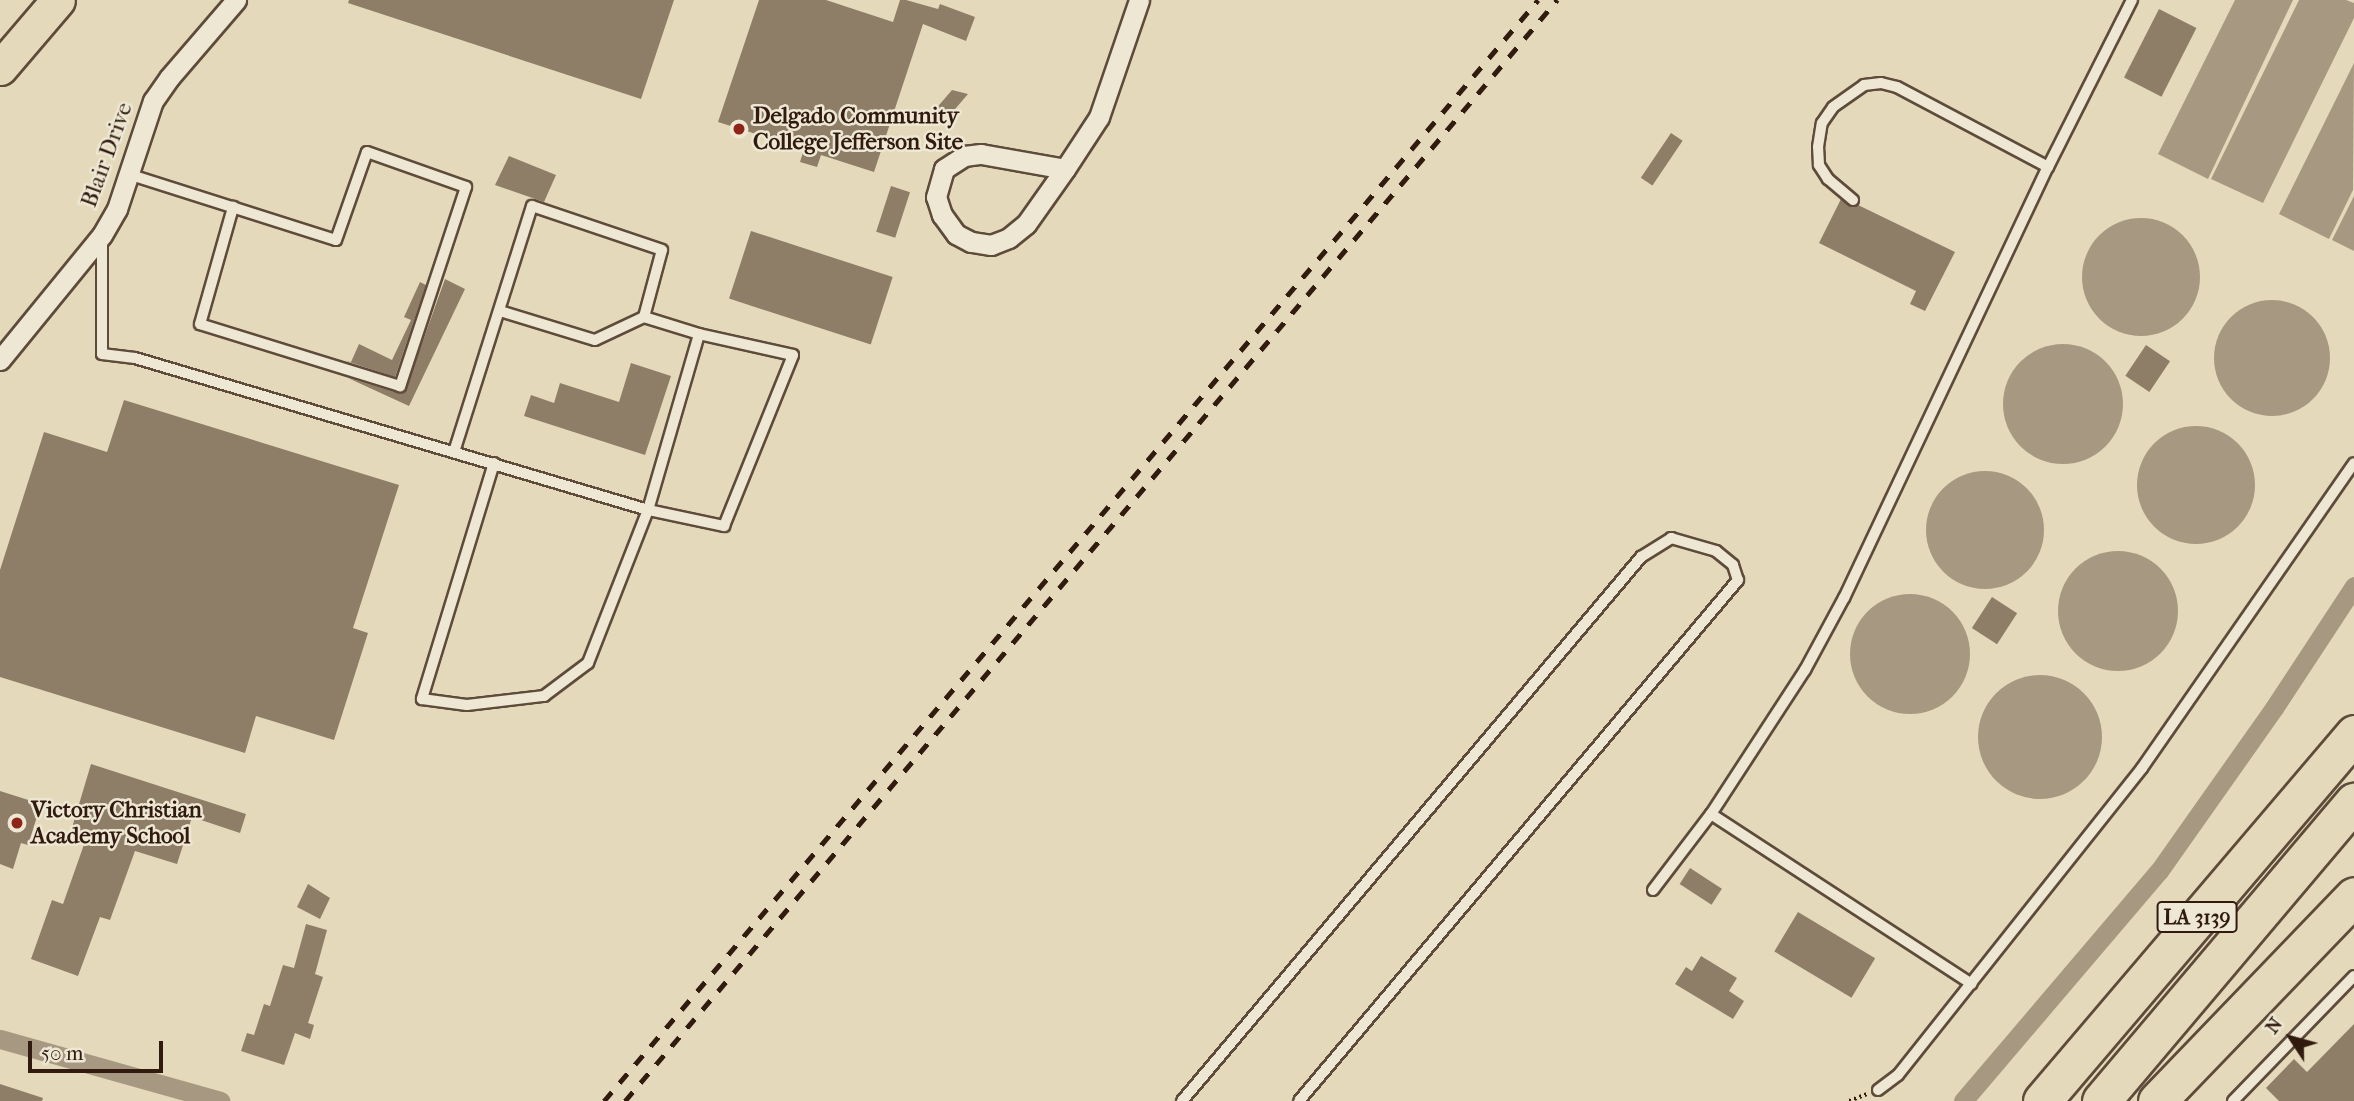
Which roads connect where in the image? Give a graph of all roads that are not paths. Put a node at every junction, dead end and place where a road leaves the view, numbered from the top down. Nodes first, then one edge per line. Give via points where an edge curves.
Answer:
1 (30, 0) edge
2 (58, 0) edge
3 (236, 0) edge
4 (1139, 0) edge
5 (2132, 0) edge
6 (0, 35) edge
7 (0, 68) edge
8 (2048, 167) junction
9 (1065, 169) junction
10 (127, 174) junction
11 (1853, 200) dead end
12 (233, 208) junction
13 (102, 235) junction
14 (500, 311) junction
15 (644, 317) junction
16 (699, 334) junction
17 (0, 360) edge
18 (454, 452) junction
19 (494, 463) junction
20 (2354, 463) edge
21 (648, 510) junction
22 (2354, 718) edge
23 (2354, 734) edge
24 (2299, 795) junction
25 (2354, 802) edge
26 (1711, 814) junction
27 (1653, 890) dead end
28 (2354, 896) edge
29 (2354, 976) edge
30 (1972, 984) junction
31 (1878, 1090) dead end
32 (1182, 1101) edge
33 (1299, 1101) edge
34 (2042, 1101) edge
35 (2101, 1101) edge
36 (2157, 1101) edge
37 (2233, 1101) edge

1 - 6 highway
2 - 7 highway
3 - 10 street, Blair Drive via 153,101
4 - 9 street via 1099,117
5 - 8 lane
8 - 11 lane via 1897,87 1864,85 1833,107 1822,123 1818,147 1819,165 1828,179
8 - 26 lane via 1844,598 1805,670
9 - 9 street via 1026,224 991,245 956,234 936,197 944,169 964,156 981,154
10 - 12 lane
10 - 13 street, Blair Drive via 117,209
12 - 12 lane via 336,240 367,152 466,187 400,386 200,324
13 - 17 street, Blair Drive
13 - 18 lane via 102,354 135,358
14 - 15 lane via 595,340
14 - 15 lane via 532,206 662,250
14 - 18 lane
15 - 16 lane
16 - 21 lane
16 - 21 lane via 793,355 724,527
18 - 19 lane
19 - 21 lane
19 - 21 lane via 422,699 467,705 544,696 588,663
20 - 30 lane via 2142,768
22 - 24 highway
23 - 24 highway, LA 3139
24 - 34 highway, LA 3139
25 - 35 highway, LA 3139
26 - 27 lane
26 - 30 lane
28 - 36 highway
29 - 37 lane
30 - 31 lane via 1898,1075
32 - 33 lane via 1641,557 1671,538 1716,551 1733,565 1738,580

